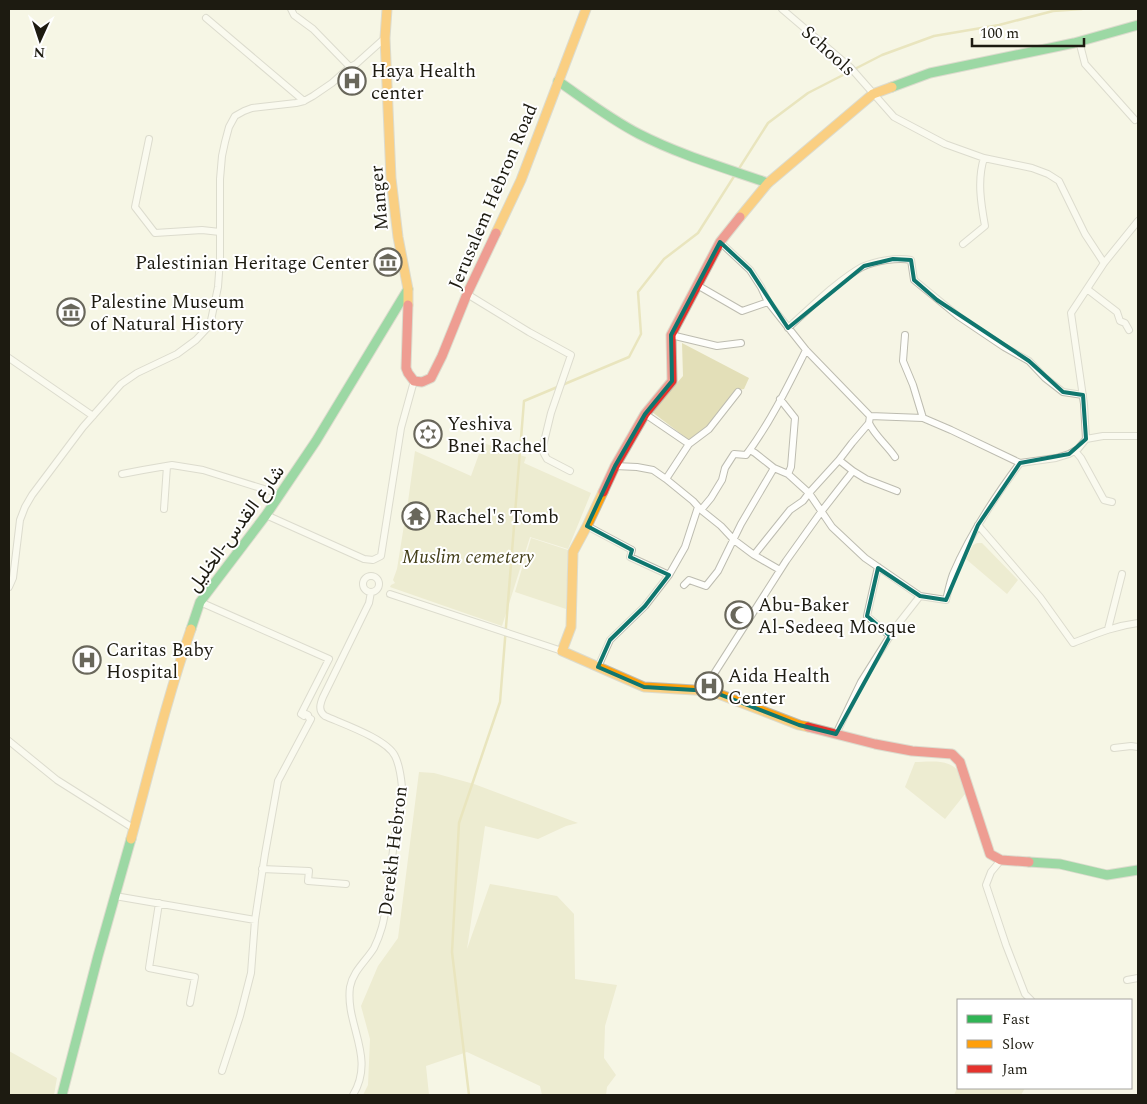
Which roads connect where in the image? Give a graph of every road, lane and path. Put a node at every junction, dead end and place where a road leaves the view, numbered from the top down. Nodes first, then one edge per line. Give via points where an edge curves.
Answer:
1 (290, 9) edge
2 (387, 9) edge
3 (586, 9) edge
4 (782, 9) edge
5 (206, 18) dead end
6 (1138, 25) edge
7 (385, 38) junction
8 (1078, 42) junction
9 (350, 67) junction
10 (558, 81) junction
11 (873, 94) junction
12 (304, 101) junction
13 (1135, 120) dead end
14 (149, 139) dead end
15 (984, 158) junction
16 (768, 182) junction
17 (1138, 221) edge
18 (220, 232) junction
19 (720, 242) junction
20 (963, 244) dead end
21 (1104, 263) junction
22 (697, 285) junction
23 (408, 289) junction
24 (1087, 289) junction
25 (467, 294) junction
26 (768, 302) junction
27 (788, 328) junction
28 (1129, 330) dead end
29 (671, 335) junction
30 (905, 335) dead end
31 (741, 342) dead end
32 (806, 350) junction
33 (9, 358) edge
34 (414, 381) junction
35 (738, 392) dead end
36 (1083, 395) junction
37 (780, 399) junction
38 (645, 414) junction
39 (93, 416) junction
40 (923, 418) junction
41 (870, 419) junction
42 (1138, 436) edge
43 (1086, 439) junction
44 (689, 444) junction
45 (750, 450) junction
46 (1075, 451) junction
47 (894, 457) dead end
48 (840, 460) junction
49 (1020, 464) junction
50 (167, 466) junction
51 (614, 466) junction
52 (774, 468) junction
53 (570, 471) dead end
54 (853, 471) junction
55 (122, 474) dead end
56 (788, 474) junction
57 (666, 479) junction
58 (897, 491) dead end
59 (809, 493) junction
60 (280, 494) junction
61 (1112, 502) dead end
62 (700, 508) junction
63 (164, 509) dead end
64 (821, 512) junction
65 (266, 515) junction
66 (978, 525) junction
67 (587, 526) junction
68 (734, 540) junction
69 (754, 555) junction
70 (878, 567) junction
71 (780, 570) junction
72 (1122, 574) dead end
73 (669, 575) junction
74 (684, 585) dead end
75 (9, 587) edge
76 (371, 592) dead end
77 (390, 594) dead end
78 (920, 596) junction
79 (200, 602) junction
80 (1138, 623) edge
81 (1108, 629) junction
82 (890, 636) junction
83 (562, 651) junction
84 (598, 668) junction
85 (703, 691) junction
86 (836, 734) junction
87 (9, 741) edge
88 (1138, 747) edge
89 (1114, 748) dead end
90 (133, 828) junction
91 (1001, 860) junction
92 (262, 869) junction
93 (1138, 870) edge
94 (346, 884) dead end
95 (115, 896) junction
96 (159, 904) junction
97 (255, 920) junction
98 (1138, 978) edge
99 (1127, 980) dead end
100 (1030, 999) edge
101 (190, 1003) dead end
102 (70, 1070) junction
103 (222, 1070) dead end
104 (62, 1095) edge
105 (66, 1095) edge
106 (353, 1095) edge

1 - 9 street
2 - 7 street, Manger
3 - 10 street, Jerusalem Hebron Road
4 - 11 street, Schools via 850,67
5 - 12 street
6 - 8 street
7 - 9 street
7 - 23 street, Manger via 391,178
8 - 11 street via 930,73
8 - 13 street via 1085,64
9 - 12 street
10 - 16 street via 652,140
10 - 25 street, Jerusalem Hebron Road via 520,180
11 - 15 street, Schools via 894,117 945,144
11 - 16 street
12 - 18 street via 252,108 235,116 222,156
14 - 18 street via 135,208 155,233
15 - 20 street via 980,169 985,226
15 - 21 street, Schools via 1032,168 1059,181 1085,234
16 - 19 street
17 - 21 street
18 - 39 street via 218,287 210,325 177,354 121,384
19 - 22 street
19 - 26 street via 750,270
21 - 24 street
22 - 26 street via 742,311
22 - 29 street
23 - 34 street, Manger via 406,362
23 - 60 street, شارع القدس-الخليل via 316,442
24 - 28 street via 1117,312
24 - 36 street via 1071,313
25 - 34 street, Jerusalem Hebron Road via 431,378
25 - 53 street via 571,355 542,450 547,459
26 - 27 street
27 - 32 street
27 - 36 street via 848,275 864,266 893,259 911,260 914,280 937,300 1029,361 1063,392
29 - 31 street via 717,346
29 - 38 street via 672,381
30 - 40 street via 903,361
32 - 37 street
32 - 41 street
33 - 39 street
34 - 65 street via 401,428 381,556 373,560 364,558
35 - 44 street via 709,429
36 - 43 street
37 - 45 street
37 - 56 street via 795,418
38 - 44 street
38 - 51 street
39 - 75 street via 25,507
40 - 41 street
40 - 49 street
41 - 47 street via 872,428
41 - 48 street
42 - 43 street
43 - 46 street
44 - 57 street
45 - 52 street
45 - 62 street via 746,455 734,454 711,498
46 - 49 street
46 - 61 street via 1104,500
48 - 54 street
48 - 59 street
49 - 66 street
50 - 55 street
50 - 60 street via 203,470
50 - 63 street
51 - 57 street via 653,470
51 - 67 street
52 - 56 street
52 - 68 street
54 - 58 street
54 - 64 street
56 - 59 street
57 - 62 street
59 - 64 street
59 - 69 street via 790,510
60 - 65 street, شارع القدس-الخليل
62 - 68 street
62 - 73 street via 685,547
64 - 70 street via 832,527
64 - 71 street
65 - 79 street, شارع القدس-الخليل
66 - 78 street via 953,575 946,600
66 - 81 street via 1040,597 1073,643
67 - 73 street via 632,550 630,557
67 - 83 street via 573,552 571,627
68 - 69 street
68 - 74 street via 706,586 690,580
69 - 71 street
70 - 78 street
70 - 82 street via 868,616
71 - 85 street
72 - 81 street
73 - 84 street via 645,606 610,640
76 - 106 street, Derekh Hebron via 369,604 320,708 325,716 391,749 402,787 382,926 350,989 353,1020 362,1052 358,1088
77 - 83 street
78 - 82 street
79 - 90 street, شارع القدس-الخليل
79 - 92 street via 329,659 301,714 307,714 311,719 278,781
80 - 81 street
82 - 86 street via 861,682
83 - 84 street
84 - 85 street via 644,688
85 - 86 street via 711,691 799,725
86 - 91 street via 912,751 952,754 960,762 990,854
87 - 90 street via 57,780
88 - 89 street
90 - 95 street, شارع القدس-الخليل
91 - 93 street via 1060,864 1107,874
91 - 100 street via 986,885 1006,945 1025,994
92 - 94 street via 309,871 308,881
92 - 97 street
95 - 96 street
95 - 102 street, شارع القدس-الخليل
96 - 97 street
96 - 101 street via 149,968 195,977
97 - 103 street via 251,973
98 - 99 street
102 - 104 street
102 - 105 street

